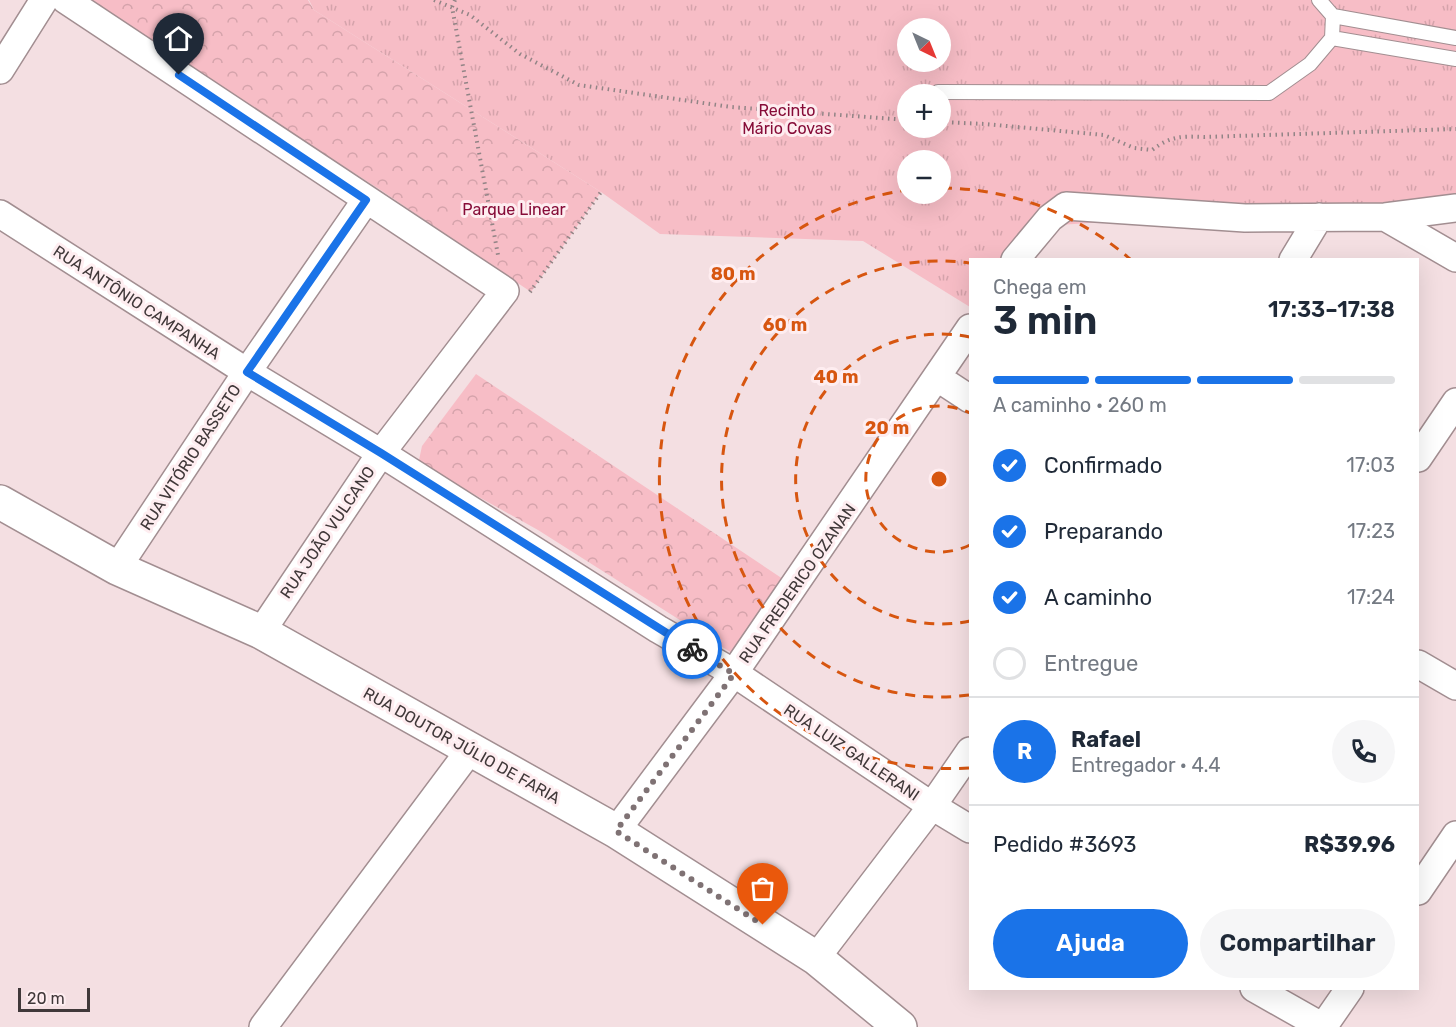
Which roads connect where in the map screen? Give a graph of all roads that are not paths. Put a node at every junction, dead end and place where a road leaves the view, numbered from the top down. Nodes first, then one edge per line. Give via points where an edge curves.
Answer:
1 (44, 0) edge
2 (66, 0) edge
3 (1319, 0) edge
4 (1333, 16) junction
5 (1332, 38) junction
6 (1456, 38) edge
7 (1456, 59) edge
8 (0, 70) edge
9 (951, 92) edge
10 (366, 200) junction
11 (1456, 208) edge
12 (0, 214) edge
13 (1319, 217) junction
14 (1385, 217) junction
15 (1017, 258) edge
16 (1294, 258) edge
17 (1456, 258) edge
18 (969, 330) edge
19 (247, 372) junction
20 (938, 378) junction
21 (969, 398) edge
22 (1456, 402) edge
23 (381, 453) junction
24 (1419, 457) edge
25 (0, 502) edge
26 (117, 568) junction
27 (261, 632) junction
28 (1419, 665) edge
29 (734, 674) junction
30 (1456, 686) edge
31 (470, 750) junction
32 (969, 752) edge
33 (932, 806) junction
34 (969, 828) edge
35 (616, 831) junction
36 (1456, 835) edge
37 (1419, 890) edge
38 (816, 958) junction
39 (1258, 990) edge
40 (1349, 990) edge
41 (889, 1021) edge
42 (263, 1027) edge
43 (1323, 1027) edge

1 - 8 street
2 - 10 street
3 - 4 lane
4 - 5 lane
4 - 6 lane
5 - 7 lane
5 - 9 lane via 1311,64 1269,93
10 - 19 street, RUA VITÓRIO BASSETO
10 - 23 street, RUA JOÃO VULCANO via 514,296
11 - 14 street
12 - 19 street, RUA ANTÔNIO CAMPANHA
13 - 14 street
13 - 15 street via 1245,218 1066,206 1050,218
13 - 16 street
14 - 17 street
18 - 20 street, RUA FREDERICO OZANAN
19 - 23 street, RUA ANTÔNIO CAMPANHA
19 - 26 street, RUA VITÓRIO BASSETO
20 - 21 street
20 - 29 street, RUA FREDERICO OZANAN
22 - 24 street
23 - 27 street, RUA JOÃO VULCANO
23 - 29 street, RUA ANTÔNIO CAMPANHA
25 - 26 main road, RUA DOUTOR JÚLIO DE FARIA
26 - 27 main road, RUA DOUTOR JÚLIO DE FARIA
27 - 31 main road, RUA DOUTOR JÚLIO DE FARIA
28 - 30 street
29 - 33 street, RUA LUIZ GALLERANI
29 - 35 street, RUA FREDERICO OZANAN
31 - 35 main road, RUA DOUTOR JÚLIO DE FARIA
31 - 42 street
32 - 33 street
33 - 34 street, RUA LUIZ GALLERANI
33 - 38 street
35 - 38 main road, RUA DOUTOR JÚLIO DE FARIA
36 - 37 street
38 - 41 main road, RUA DOUTOR JÚLIO DE FARIA
39 - 43 street
40 - 43 street

